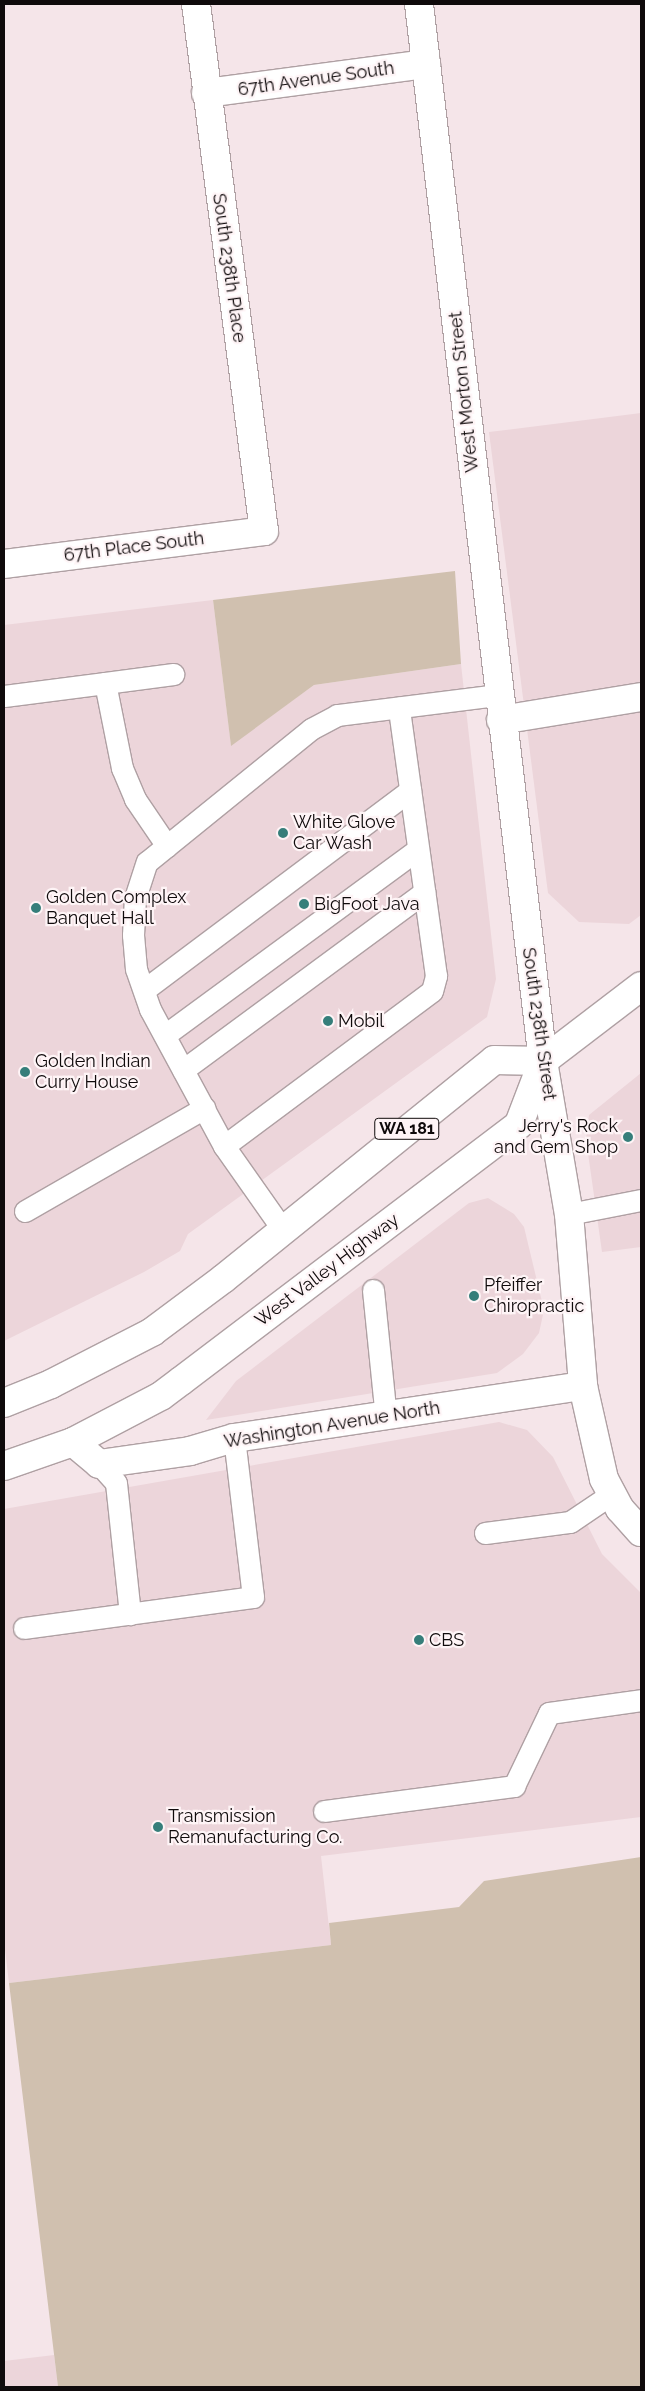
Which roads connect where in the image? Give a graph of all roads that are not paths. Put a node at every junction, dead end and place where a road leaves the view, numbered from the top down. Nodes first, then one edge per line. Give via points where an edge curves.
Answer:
1 (196, 4) edge
2 (419, 4) edge
3 (426, 64) junction
4 (206, 93) junction
5 (264, 531) joint
6 (4, 564) edge
7 (173, 674) dead end
8 (105, 683) junction
9 (4, 696) edge
10 (641, 697) edge
11 (399, 708) junction
12 (499, 708) junction
13 (410, 790) junction
14 (167, 846) junction
15 (418, 849) junction
16 (424, 892) junction
17 (641, 986) edge
18 (144, 990) junction
19 (165, 1036) junction
20 (543, 1061) junction
21 (183, 1070) junction
22 (204, 1108) junction
23 (224, 1146) junction
24 (641, 1200) edge
25 (25, 1211) dead end
26 (569, 1214) junction
27 (283, 1230) junction
28 (374, 1290) dead end
29 (583, 1386) junction
30 (4, 1404) edge
31 (386, 1417) junction
32 (234, 1438) junction
33 (72, 1442) junction
34 (99, 1464) junction
35 (4, 1466) edge
36 (610, 1495) junction
37 (641, 1532) edge
38 (485, 1533) dead end
39 (130, 1614) junction
40 (24, 1628) dead end
41 (641, 1700) edge
42 (324, 1811) dead end

1 - 4 street, South 238th Place
2 - 3 street
3 - 4 street, 67th Avenue South
3 - 12 street, West Morton Street
4 - 5 street, South 238th Place
5 - 6 street, 67th Place South
7 - 8 lane
8 - 9 lane
8 - 14 lane via 122,768 135,799
10 - 12 street
11 - 12 lane
11 - 13 lane
11 - 14 lane via 338,715 311,729
12 - 20 street, South 238th Street
13 - 15 lane
13 - 18 lane
14 - 18 lane via 147,862 135,898 136,969
15 - 16 lane
15 - 19 lane
16 - 21 lane
16 - 23 lane via 436,976 432,991
17 - 20 street
18 - 19 lane
19 - 21 lane
20 - 26 street, South 238th Street
20 - 27 street, WA 181 via 494,1060
20 - 33 street, West Valley Highway via 519,1124 161,1396
21 - 22 lane
22 - 23 lane
22 - 25 lane
23 - 27 lane
24 - 26 lane
26 - 29 street, South 238th Street
27 - 30 street via 152,1332 51,1384
28 - 31 lane
29 - 31 street, Washington Avenue North
29 - 36 street, South 238th Street via 594,1443
31 - 32 street, Washington Avenue North
32 - 34 street, Washington Avenue North via 190,1451
32 - 39 lane via 253,1597
33 - 34 street
33 - 35 street
34 - 39 lane via 116,1483
36 - 37 street
36 - 38 lane via 570,1522
39 - 40 lane
41 - 42 lane via 549,1713 514,1786

